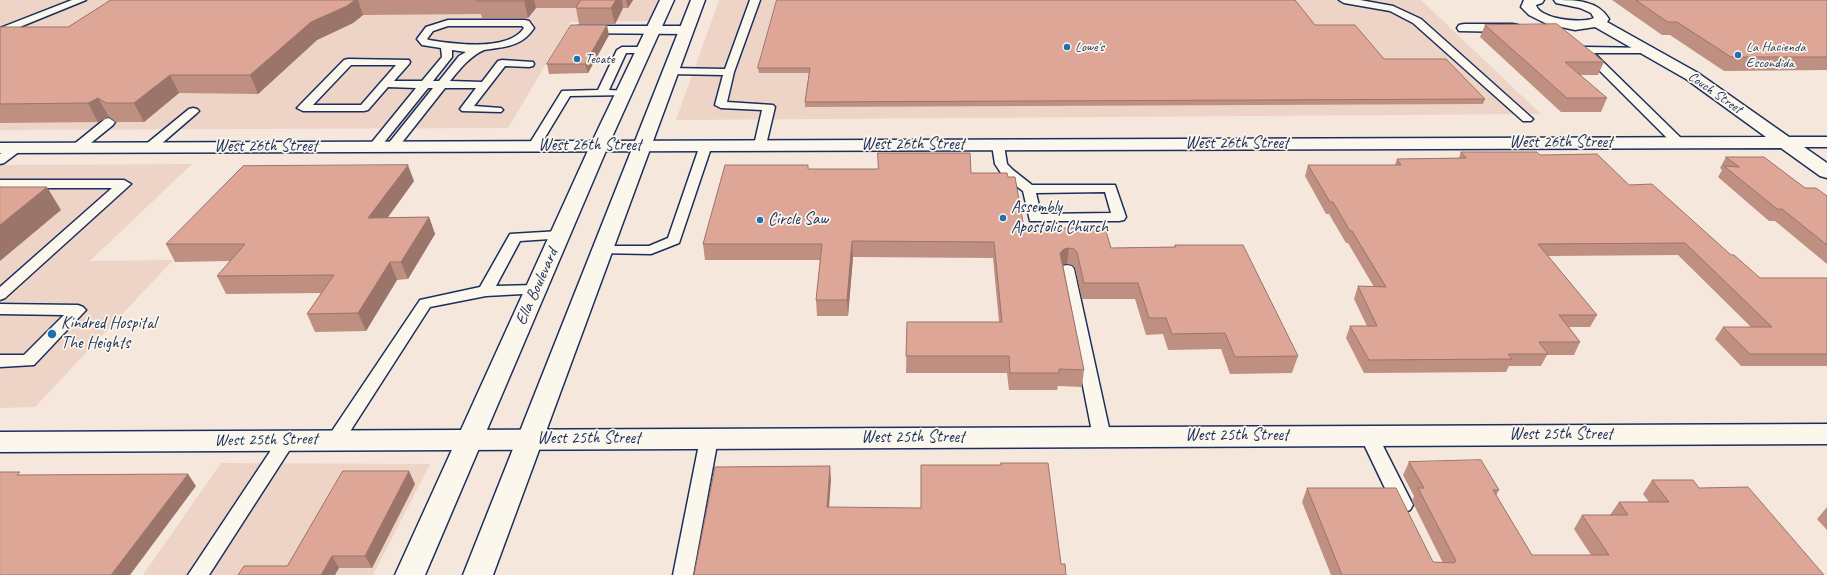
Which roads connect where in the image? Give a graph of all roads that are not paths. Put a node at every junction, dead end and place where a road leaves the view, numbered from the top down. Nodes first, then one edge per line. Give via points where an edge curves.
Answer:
1 (81, 0) edge
2 (666, 0) edge
3 (698, 0) edge
4 (755, 0) edge
5 (1344, 0) edge
6 (1537, 0) edge
7 (1561, 0) edge
8 (1598, 23) junction
9 (1573, 25) junction
10 (1464, 28) dead end
11 (571, 30) edge
12 (653, 30) junction
13 (686, 30) junction
14 (0, 32) edge
15 (446, 46) junction
16 (487, 47) junction
17 (644, 50) junction
18 (1649, 50) junction
19 (529, 64) dead end
20 (670, 71) junction
21 (612, 72) junction
22 (633, 72) junction
23 (729, 72) junction
24 (385, 84) junction
25 (425, 84) junction
26 (442, 84) junction
27 (486, 85) junction
28 (602, 93) junction
29 (624, 93) junction
30 (497, 110) dead end
31 (193, 111) dead end
32 (1527, 119) dead end
33 (109, 122) edge
34 (1786, 142) junction
35 (1827, 142) edge
36 (1679, 143) junction
37 (998, 145) junction
38 (534, 146) junction
39 (599, 146) junction
40 (641, 146) junction
41 (706, 146) junction
42 (760, 146) junction
43 (374, 147) junction
44 (392, 147) junction
45 (8, 148) edge
46 (77, 148) junction
47 (149, 148) junction
48 (0, 160) edge
49 (1827, 172) edge
50 (0, 184) edge
51 (1029, 189) junction
52 (560, 234) junction
53 (601, 250) junction
54 (1067, 269) dead end
55 (536, 290) junction
56 (486, 291) junction
57 (0, 296) edge
58 (0, 309) edge
59 (0, 361) edge
60 (1827, 434) edge
61 (1369, 436) junction
62 (1102, 437) junction
63 (471, 438) junction
64 (530, 438) junction
65 (708, 438) junction
66 (336, 439) junction
67 (287, 440) junction
68 (0, 442) edge
69 (1410, 519) edge
70 (198, 575) edge
71 (410, 575) edge
72 (478, 575) edge
73 (683, 575) edge

1 - 14 lane
2 - 12 street, Ella Boulevard
3 - 13 street
4 - 23 lane
5 - 32 lane via 1393,9 1417,21
6 - 9 street via 1530,2 1528,7 1532,12 1549,20
7 - 8 street via 1582,4 1594,10 1601,15 1602,19
8 - 9 street
8 - 18 street, Couch Street
9 - 10 street
11 - 12 street
12 - 13 street
12 - 17 street, Ella Boulevard
13 - 20 street
15 - 16 lane via 467,49
15 - 16 lane via 426,43 422,39 431,28 448,23 528,25 524,36 519,39
15 - 25 lane via 447,57
16 - 26 lane via 462,58
17 - 21 lane via 622,50
17 - 22 street, Ella Boulevard
18 - 34 street, Couch Street via 1692,76
18 - 36 lane via 1585,50
19 - 27 lane via 502,64
20 - 23 lane
20 - 40 street
21 - 22 lane
21 - 28 lane
22 - 29 street, Ella Boulevard
23 - 42 lane via 721,105 770,107
24 - 24 lane via 405,62 348,62 303,108 364,108
24 - 25 lane
25 - 26 lane
25 - 43 lane
26 - 27 lane
26 - 44 lane
27 - 30 lane via 466,109
28 - 29 lane
28 - 38 lane via 566,93
29 - 39 street, Ella Boulevard
31 - 47 lane
33 - 46 lane
34 - 35 street, West 26th Street
34 - 36 street, West 26th Street
34 - 49 street, Couch Street
36 - 37 street, West 26th Street
37 - 42 street, West 26th Street
37 - 51 lane via 1001,164 1008,173
38 - 39 street, West 26th Street
38 - 44 street, West 26th Street
39 - 40 street, West 26th Street
39 - 52 street, Ella Boulevard
40 - 41 street, West 26th Street
40 - 53 street
41 - 42 street, West 26th Street
41 - 53 lane via 674,240 651,250
43 - 44 street, West 26th Street
43 - 47 street, West 26th Street
45 - 46 street, West 26th Street
45 - 48 lane
46 - 47 street, West 26th Street
50 - 57 lane via 124,184
51 - 51 lane via 1110,188 1119,217 1035,218
52 - 55 street, Ella Boulevard
52 - 56 lane via 515,237
53 - 64 street
54 - 62 lane
55 - 56 lane
55 - 63 street, Ella Boulevard
56 - 66 lane via 425,303
58 - 59 lane via 78,310 28,360
60 - 61 street, West 25th Street
61 - 62 street, West 25th Street
61 - 69 lane
62 - 65 street, West 25th Street
63 - 64 street, West 25th Street
63 - 66 street, West 25th Street
63 - 71 street, Ella Boulevard
64 - 65 street, West 25th Street
64 - 72 street
65 - 73 lane
66 - 67 street, West 25th Street
67 - 68 street, West 25th Street
67 - 70 lane

